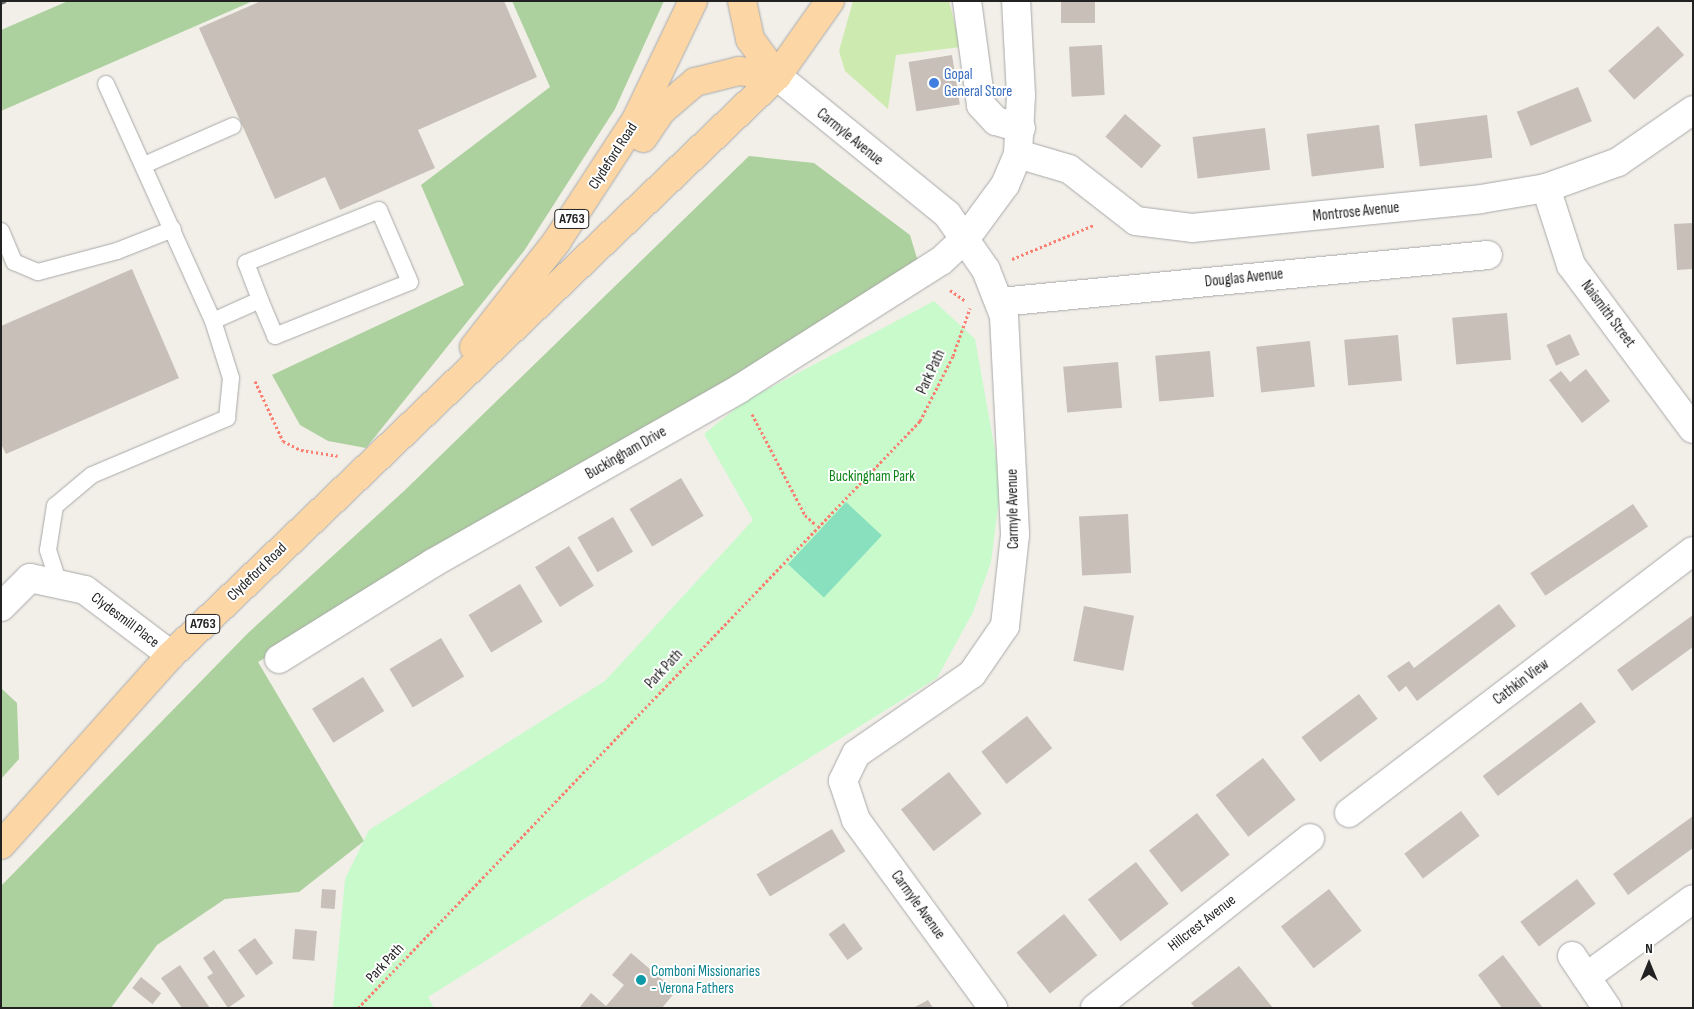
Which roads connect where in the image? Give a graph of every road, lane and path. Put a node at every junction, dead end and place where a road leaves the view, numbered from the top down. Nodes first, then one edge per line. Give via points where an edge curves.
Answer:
1 (693, 1) edge
2 (742, 1) edge
3 (830, 1) edge
4 (967, 1) edge
5 (1016, 1) edge
6 (777, 76) junction
7 (106, 84) dead end
8 (1693, 110) edge
9 (233, 126) dead end
10 (1019, 141) junction
11 (144, 165) junction
12 (1546, 188) junction
13 (1121, 214) junction
14 (173, 228) junction
15 (1, 231) edge
16 (966, 238) junction
17 (558, 241) junction
18 (1488, 255) dead end
19 (986, 270) junction
20 (922, 274) junction
21 (260, 300) junction
22 (1000, 302) junction
23 (213, 321) junction
24 (231, 378) junction
25 (739, 389) junction
26 (418, 416) junction
27 (1693, 429) edge
28 (372, 462) junction
29 (816, 525) junction
30 (1693, 550) edge
31 (59, 584) junction
32 (1, 607) edge
33 (171, 655) junction
34 (279, 659) dead end
35 (1350, 813) dead end
36 (1310, 838) dead end
37 (1, 845) edge
38 (1693, 899) edge
39 (358, 1008) edge
40 (993, 1008) edge
41 (1095, 1008) edge
42 (1607, 1008) edge

1 - 17 main road, Clydeford Road / A763 via 636,120
2 - 6 main road via 750,39
3 - 6 main road, A763
4 - 10 street, Montrose Avenue via 981,105
5 - 10 street
6 - 16 street, Carmyle Avenue via 947,214
6 - 17 main road via 739,71 695,82 661,111 606,197
6 - 26 main road, Clydeford Road / A763
7 - 11 lane
8 - 12 street, Montrose Avenue via 1618,162
9 - 11 lane
10 - 13 street, Montrose Avenue via 1068,169
10 - 16 street via 1005,185
11 - 14 lane
12 - 13 street, Montrose Avenue via 1482,199 1192,228 1153,226
12 - 27 street, Naismith Street via 1571,265
13 - 19 path
14 - 15 lane via 117,251 38,272 14,262
14 - 23 lane
16 - 19 street, Carmyle Avenue
16 - 20 street, Buckingham Drive
17 - 26 main road, Clydeford Road / A763
18 - 22 street, Douglas Avenue
19 - 22 street, Carmyle Avenue
20 - 25 street, Buckingham Drive
20 - 29 path, Park Path via 972,304 920,421
21 - 21 lane via 275,336 410,282 379,210 246,263
21 - 23 lane
22 - 40 street, Carmyle Avenue via 1006,337 1015,536 1005,626 972,674 856,754 843,781 856,820
23 - 24 lane
24 - 28 path via 251,374 283,441 301,450
24 - 31 lane via 228,418 92,475 55,506 48,550
25 - 29 path via 805,515
25 - 34 street, Buckingham Drive via 433,563
26 - 28 main road, Clydeford Road / A763
28 - 33 main road, Clydeford Road / A763
29 - 39 path, Park Path
30 - 35 street, Cathkin View
31 - 32 street, Clydesmill Place via 30,578
31 - 33 street, Clydesmill Place via 85,590
33 - 37 main road, Clydeford Road / A763
36 - 41 street, Hillcrest Avenue
38 - 42 street via 1579,966

